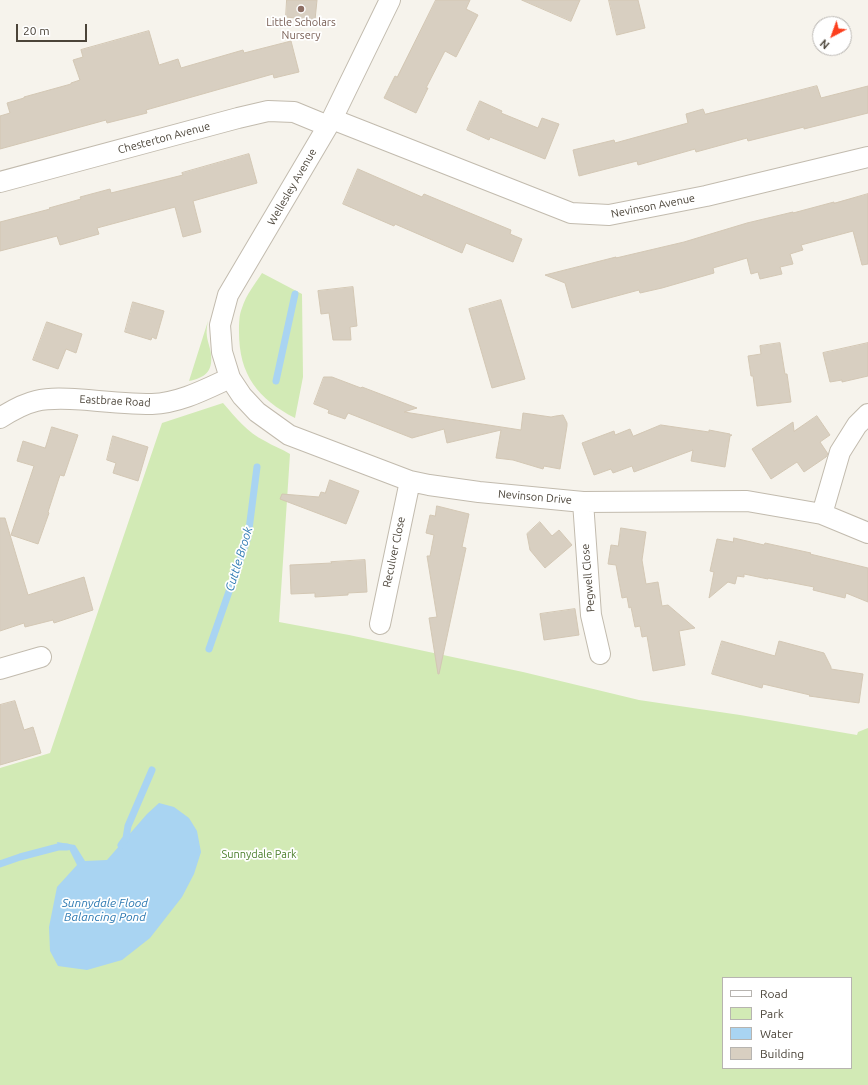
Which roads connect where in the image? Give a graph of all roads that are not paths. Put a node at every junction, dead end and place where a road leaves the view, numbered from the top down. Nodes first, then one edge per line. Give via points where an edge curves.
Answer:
1 (390, 0) edge
2 (330, 122) junction
3 (868, 157) edge
4 (0, 182) edge
5 (230, 378) junction
6 (868, 414) edge
7 (0, 418) edge
8 (410, 481) junction
9 (584, 502) junction
10 (822, 514) junction
11 (868, 533) edge
12 (380, 624) dead end
13 (600, 654) dead end
14 (41, 657) dead end
15 (0, 669) edge

1 - 2 street, Wellesley Avenue
2 - 3 street, Nevinson Avenue via 571,214 609,215 706,196
2 - 4 street, Chesterton Avenue via 294,112 268,111
2 - 5 street, Wellesley Avenue via 228,295 220,324 222,352
5 - 7 street, Eastbrae Road via 199,392 154,404 62,398 36,400
5 - 8 street, Nevinson Drive via 257,412 289,435
6 - 10 street via 857,425 840,452
8 - 9 street, Nevinson Drive via 479,492
8 - 12 street, Reculver Close
9 - 10 street, Nevinson Drive via 747,501
9 - 13 street, Pegwell Close via 591,616
10 - 11 street, Nevinson Drive
14 - 15 street

